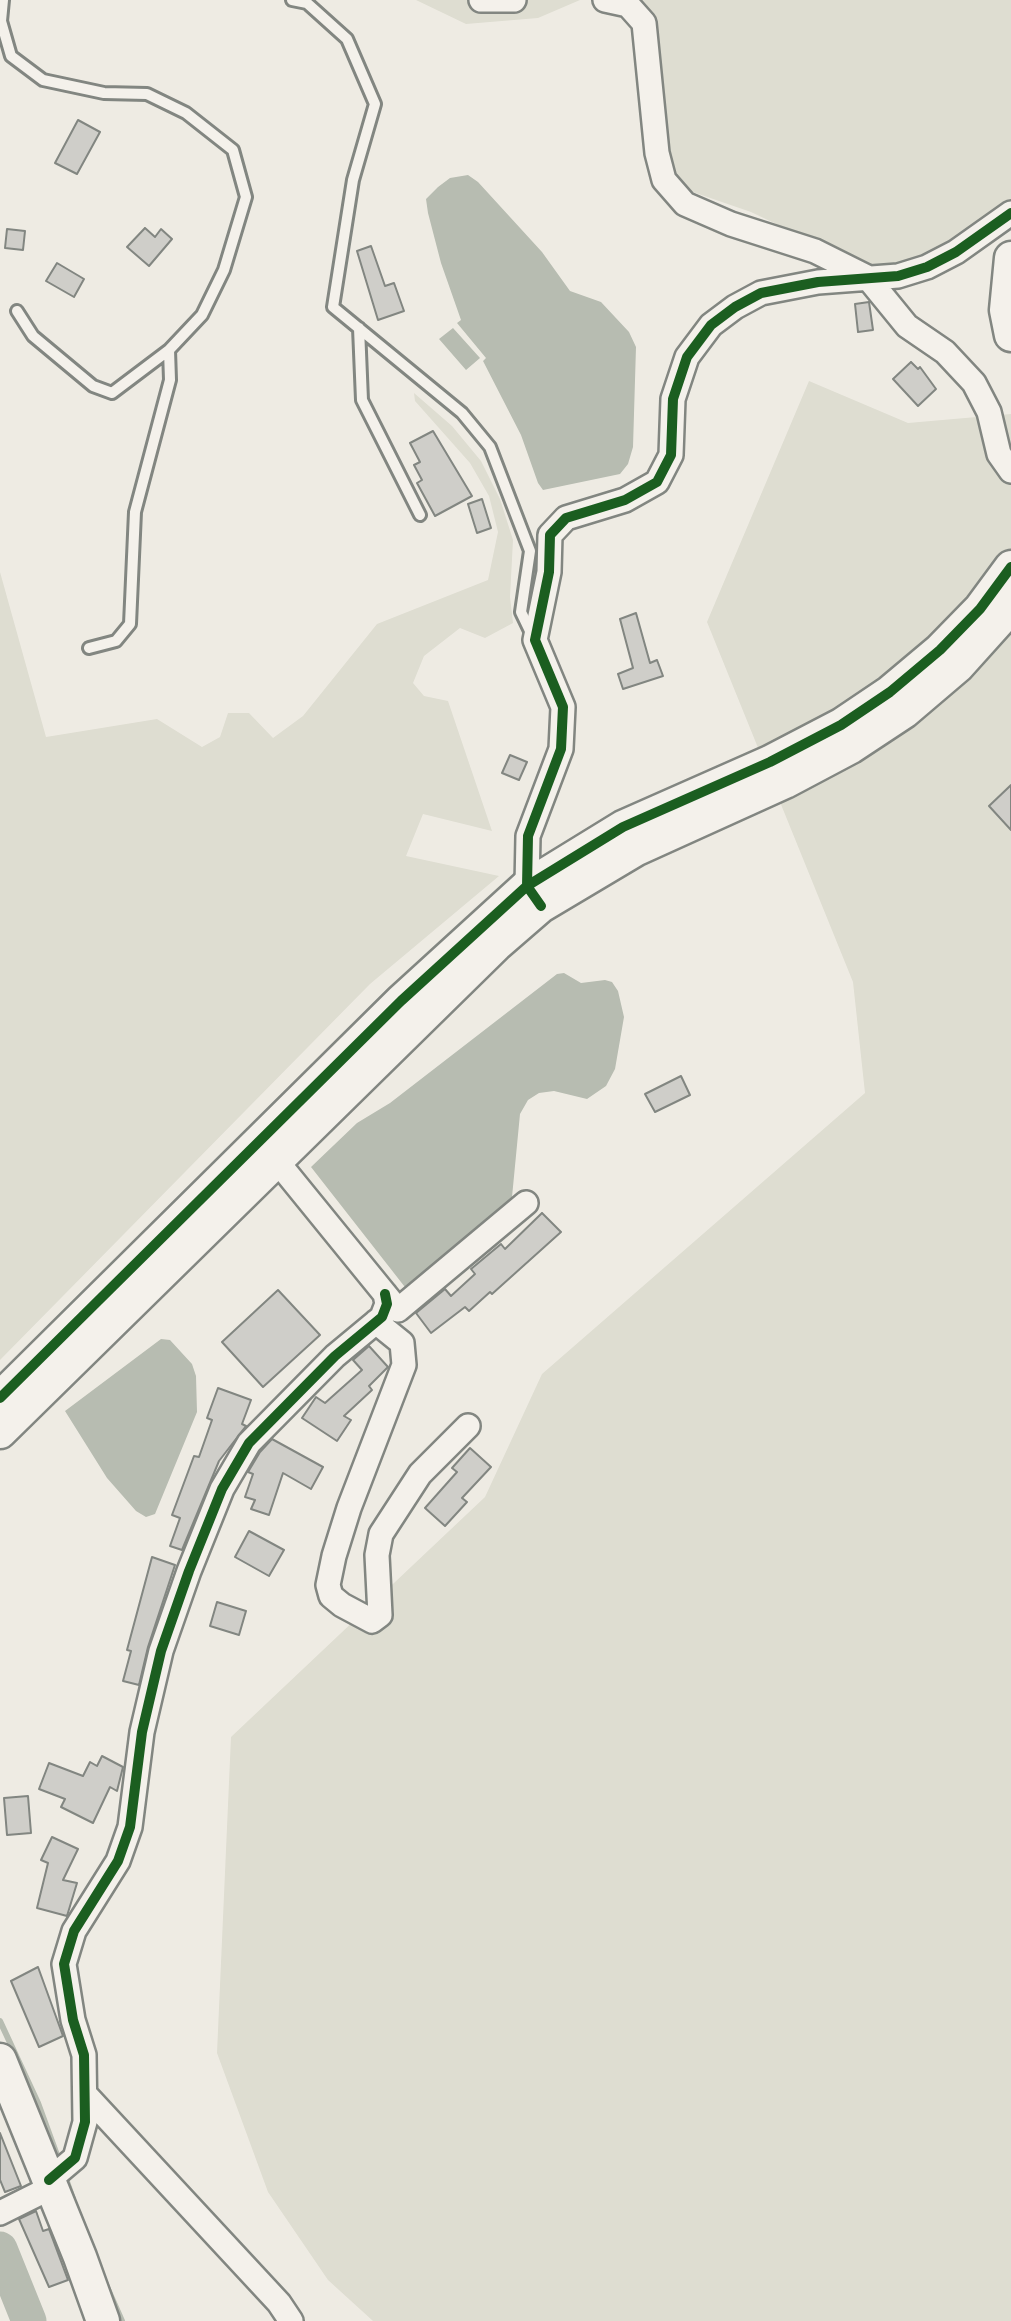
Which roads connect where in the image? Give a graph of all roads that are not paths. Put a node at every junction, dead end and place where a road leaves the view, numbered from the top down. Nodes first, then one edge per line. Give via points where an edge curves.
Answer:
1 (3, 0) edge
2 (292, 0) edge
3 (481, 0) edge
4 (514, 0) edge
5 (605, 0) edge
6 (1011, 213) edge
7 (1011, 258) edge
8 (867, 277) junction
9 (18, 311) dead end
10 (359, 328) junction
11 (1011, 335) edge
12 (169, 350) junction
13 (1009, 470) edge
14 (420, 515) dead end
15 (1011, 567) edge
16 (1011, 607) edge
17 (535, 640) junction
18 (89, 648) dead end
19 (534, 896) junction
20 (276, 1160) junction
21 (526, 1203) dead end
22 (385, 1294) junction
23 (376, 1322) junction
24 (0, 1398) edge
25 (468, 1426) dead end
26 (0, 1432) edge
27 (0, 2060) edge
28 (85, 2094) junction
29 (51, 2183) junction
30 (4, 2211) edge
31 (103, 2321) edge
32 (291, 2321) edge

1 - 12 lane via 1,21 11,56 43,80 104,93 147,94 186,113 233,150 246,197 224,270 202,315
2 - 10 lane via 307,4 347,39 375,104 353,180 333,307
3 - 4 street
5 - 8 street via 628,5 644,23 657,153 664,180 685,204 815,251
6 - 8 street via 928,267 898,276
7 - 11 street via 1006,310
8 - 13 street via 906,326 945,352 974,383
8 - 17 street via 761,293 711,325 687,357 674,400 671,455 657,482 625,500 566,518 550,535 549,572
9 - 12 lane via 33,336 93,386 112,393
10 - 14 lane via 362,400
10 - 17 lane via 462,412 490,447 530,551 521,612
12 - 18 lane via 170,380 135,512 130,624 116,641
15 - 19 street via 980,609 890,692 841,725 769,762 623,827
16 - 19 street via 958,666 904,712 851,747 785,782
17 - 19 street via 563,707 561,750 528,836
19 - 20 street via 496,945
19 - 24 street via 411,992
20 - 22 street
20 - 26 street
21 - 22 street via 398,1310
22 - 23 street via 385,1311
23 - 25 street via 402,1343 404,1365 334,1556 328,1585 331,1596 342,1605 372,1621 380,1615 377,1555 381,1534 421,1474
23 - 28 street via 335,1356 249,1443 222,1489 189,1571 161,1651 142,1732 130,1827 118,1861 74,1931 64,1964 84,2056
27 - 29 street
28 - 29 street via 85,2122 75,2158
28 - 32 street
29 - 30 street
29 - 31 street

